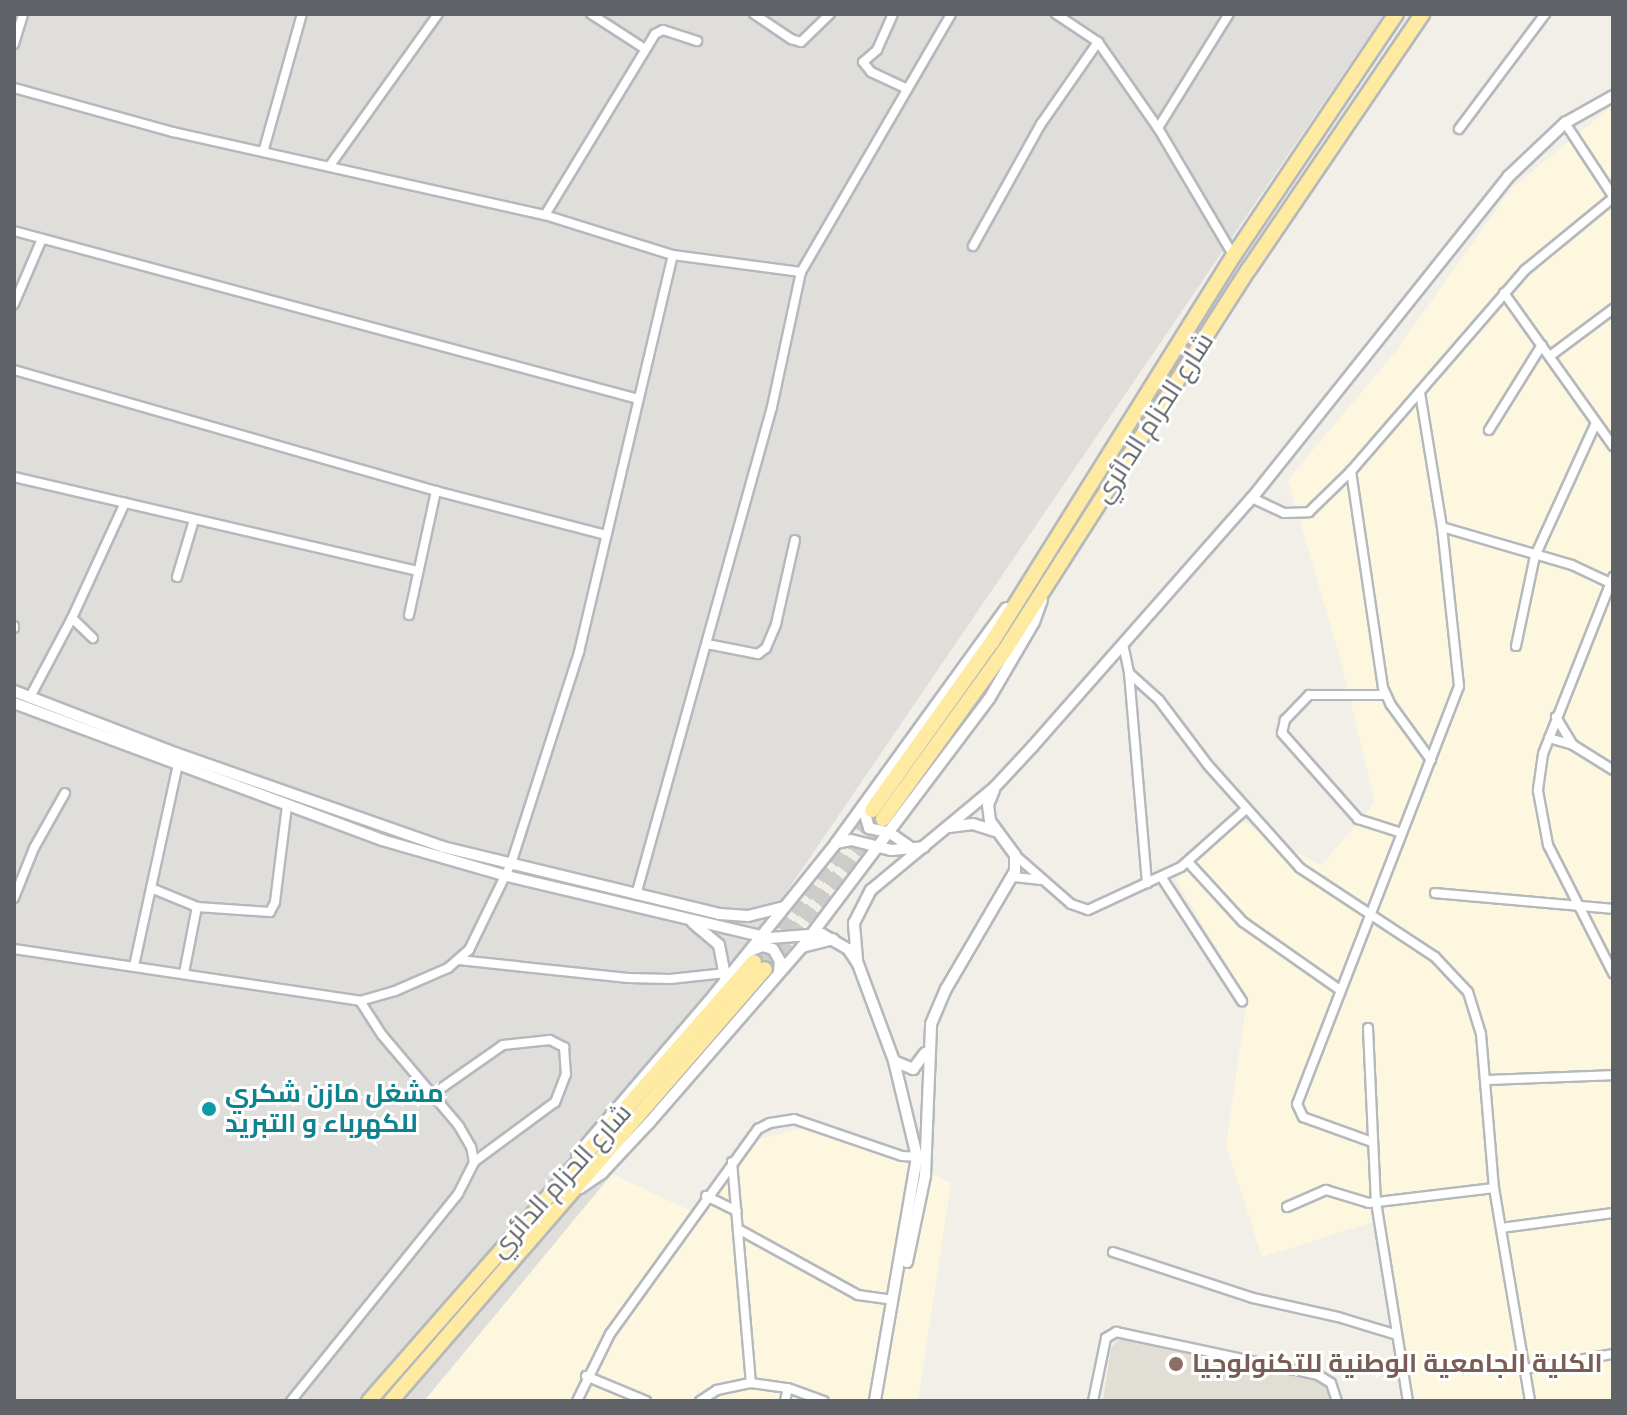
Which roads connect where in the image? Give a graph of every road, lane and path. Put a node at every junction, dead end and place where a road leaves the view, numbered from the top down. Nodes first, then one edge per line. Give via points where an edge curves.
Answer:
1 (23, 14) edge
2 (302, 14) edge
3 (438, 14) edge
4 (591, 14) edge
5 (754, 14) edge
6 (830, 14) edge
7 (893, 14) edge
8 (951, 14) edge
9 (1056, 14) edge
10 (1229, 14) edge
11 (1396, 14) edge
12 (1422, 14) edge
13 (1545, 14) edge
14 (697, 41) dead end
15 (1098, 42) junction
16 (14, 44) edge
17 (645, 49) junction
18 (14, 88) edge
19 (907, 89) junction
20 (1613, 96) edge
21 (1565, 123) junction
22 (1158, 128) junction
23 (1459, 129) dead end
24 (264, 149) junction
25 (331, 164) junction
26 (1610, 185) edge
27 (1613, 197) edge
28 (545, 215) junction
29 (14, 231) edge
30 (42, 239) junction
31 (973, 246) dead end
32 (673, 255) junction
33 (1234, 255) junction
34 (801, 272) junction
35 (1504, 293) junction
36 (14, 304) edge
37 (1613, 309) edge
38 (1542, 345) junction
39 (1550, 356) junction
40 (14, 370) edge
41 (1420, 393) junction
42 (638, 399) junction
43 (1596, 423) junction
44 (1489, 430) dead end
45 (1613, 446) edge
46 (1351, 471) junction
47 (14, 477) edge
48 (436, 491) junction
49 (1252, 498) junction
50 (125, 503) junction
51 (194, 520) junction
52 (1442, 527) junction
53 (606, 535) junction
54 (795, 540) dead end
55 (1535, 556) junction
56 (417, 571) junction
57 (177, 577) dead end
58 (1612, 580) edge
59 (409, 615) dead end
60 (72, 618) junction
61 (93, 638) dead end
62 (707, 644) junction
63 (1123, 644) junction
64 (1516, 646) dead end
65 (1129, 673) junction
66 (14, 691) edge
67 (1386, 695) junction
68 (30, 697) junction
69 (14, 703) edge
70 (1556, 717) junction
71 (1549, 738) junction
72 (1573, 745) junction
73 (1431, 760) junction
74 (178, 765) junction
75 (1613, 770) edge
76 (994, 788) junction
77 (65, 793) dead end
78 (287, 805) junction
79 (1246, 809) junction
80 (877, 817) junction
81 (946, 828) junction
82 (994, 831) junction
83 (1402, 833) junction
84 (836, 843) junction
85 (910, 847) junction
86 (924, 847) junction
87 (878, 848) junction
88 (1015, 855) junction
89 (1188, 862) junction
90 (511, 864) junction
91 (507, 876) junction
92 (1014, 877) junction
93 (1162, 878) junction
94 (1043, 880) junction
95 (1147, 883) junction
96 (151, 888) junction
97 (1435, 893) dead end
98 (636, 895) junction
99 (14, 898) edge
100 (654, 905) junction
101 (197, 907) junction
102 (783, 907) junction
103 (1582, 908) junction
104 (1613, 909) edge
105 (1370, 915) junction
106 (684, 917) junction
107 (814, 932) junction
108 (762, 936) junction
109 (833, 939) junction
110 (802, 947) junction
111 (14, 949) edge
112 (459, 960) junction
113 (761, 964) junction
114 (858, 964) junction
115 (134, 966) junction
116 (184, 973) junction
117 (1613, 973) edge
118 (726, 977) junction
119 (1340, 990) junction
120 (360, 1001) junction
121 (1242, 1001) dead end
122 (1368, 1028) dead end
123 (927, 1049) junction
124 (894, 1061) junction
125 (1613, 1075) edge
126 (1485, 1080) junction
127 (433, 1094) junction
128 (1372, 1142) junction
129 (922, 1156) junction
130 (732, 1161) junction
131 (474, 1162) junction
132 (561, 1182) junction
133 (1494, 1188) junction
134 (706, 1196) junction
135 (1376, 1202) junction
136 (1287, 1207) dead end
137 (737, 1211) junction
138 (1613, 1213) edge
139 (1501, 1228) junction
140 (738, 1229) junction
141 (1113, 1252) dead end
142 (893, 1300) junction
143 (1394, 1334) junction
144 (1613, 1354) edge
145 (1525, 1369) junction
146 (586, 1376) junction
147 (751, 1383) junction
148 (788, 1388) junction
149 (291, 1401) edge
150 (369, 1401) edge
151 (391, 1401) edge
152 (577, 1401) edge
153 (646, 1401) edge
154 (700, 1401) edge
155 (785, 1401) edge
156 (824, 1401) edge
157 (878, 1401) edge
158 (1093, 1401) edge
159 (1337, 1401) edge
160 (1408, 1401) edge
161 (1530, 1401) edge

1 - 16 street
2 - 24 street
3 - 25 street
4 - 17 street
5 - 6 street via 801,42
7 - 19 street via 877,50 863,62 871,72
8 - 19 street
9 - 15 street
10 - 22 street
11 - 33 highway, شارع الحزام الدائري
12 - 80 highway, شارع الحزام الدائري via 1249,269 963,711
13 - 23 street
14 - 17 street via 663,30
15 - 22 street
15 - 31 street via 1041,124
17 - 28 street
18 - 24 street via 173,132
19 - 34 street
20 - 21 street
21 - 26 street
21 - 49 street via 1508,177
22 - 33 street
24 - 25 street
25 - 28 street
26 - 27 street
27 - 35 street
28 - 32 street
29 - 30 street
30 - 36 street
30 - 42 street
32 - 34 street
32 - 42 street
33 - 80 highway, شارع الحزام الدائري
34 - 62 street via 783,364
35 - 38 street
35 - 41 street
37 - 39 street
38 - 39 street
38 - 44 street
39 - 43 street
40 - 48 street
41 - 46 street
41 - 52 street
42 - 53 street
43 - 45 street
43 - 55 street
46 - 49 street via 1304,514 1284,513
46 - 67 street
47 - 50 street
48 - 53 street
48 - 56 street
49 - 63 street
50 - 51 street
50 - 60 street
51 - 56 street
51 - 57 street
52 - 55 street
52 - 73 street via 1459,686
53 - 90 street via 579,652
54 - 62 street via 766,648 758,654
55 - 58 street
55 - 64 street
56 - 59 street
58 - 70 street
60 - 61 street
60 - 68 street
62 - 98 street
63 - 65 street
63 - 76 street
65 - 79 street via 1159,700
65 - 95 street
66 - 68 street
67 - 73 street
67 - 83 street via 1309,695 1285,720 1282,733 1358,819
68 - 90 street via 384,828
69 - 74 street
70 - 71 street
70 - 72 street
71 - 72 street
71 - 103 street via 1539,771 1541,815 1548,845
72 - 75 street
73 - 83 street
74 - 78 street
74 - 96 street
76 - 81 street
76 - 82 street via 988,805
77 - 99 street
78 - 91 street via 382,840
78 - 101 street via 270,912
79 - 89 street
79 - 105 street via 1311,878
80 - 84 street
80 - 85 street
80 - 87 street
81 - 82 street via 973,824
81 - 86 street
82 - 88 street
83 - 105 street
84 - 87 street via 851,840
84 - 102 street
85 - 86 street
85 - 87 street
86 - 114 street via 862,902 854,923
87 - 107 street
88 - 92 street
88 - 94 street
89 - 93 street
89 - 119 street via 1243,922
90 - 91 street
90 - 98 street
91 - 100 street
91 - 112 street via 479,935
92 - 94 street
92 - 123 street via 935,1008
93 - 95 street
93 - 121 street
94 - 95 street via 1071,904 1088,910
96 - 101 street
96 - 115 street
97 - 103 street
98 - 100 street
100 - 102 street via 735,916
100 - 106 street
101 - 116 street
102 - 108 street
103 - 104 street
103 - 117 street
105 - 119 street
105 - 126 street via 1435,957 1468,992 1481,1034
106 - 108 street
106 - 118 street via 714,938
107 - 108 street via 785,939
107 - 109 street
107 - 110 street
108 - 113 street
109 - 110 street
109 - 114 street
110 - 113 street
111 - 115 street
112 - 118 street via 628,978
112 - 120 street via 395,991
113 - 118 street
113 - 132 highway, شارع الحزام الدائري
113 - 151 highway, شارع الحزام الدائري via 575,1191
114 - 124 street
115 - 116 street
116 - 120 street
118 - 132 street via 589,1138
119 - 128 street via 1298,1109 1303,1117
120 - 127 street
122 - 128 street
123 - 124 street via 913,1069
123 - 129 street
124 - 129 street
125 - 126 street
126 - 133 street
127 - 131 street via 468,1140
127 - 131 street via 503,1045 550,1040 564,1047 566,1074 555,1102
128 - 135 street
129 - 130 street via 902,1156 782,1119 758,1129
129 - 142 street
129 - 157 street
130 - 134 street
130 - 137 street
131 - 149 street via 458,1194
132 - 150 highway, شارع الحزام الدائري
133 - 135 street
133 - 139 street
134 - 137 street
134 - 146 street
135 - 136 street via 1330,1190
135 - 143 street
137 - 140 street
138 - 139 street
139 - 145 street
140 - 142 street via 858,1295
140 - 147 street
141 - 143 street via 1253,1298
142 - 157 street
143 - 160 street
144 - 145 street
145 - 161 street
146 - 152 street
146 - 153 street
147 - 148 street
147 - 154 street via 717,1390
148 - 155 street
148 - 156 street
158 - 159 street via 1106,1338 1116,1332 1318,1375 1331,1383

